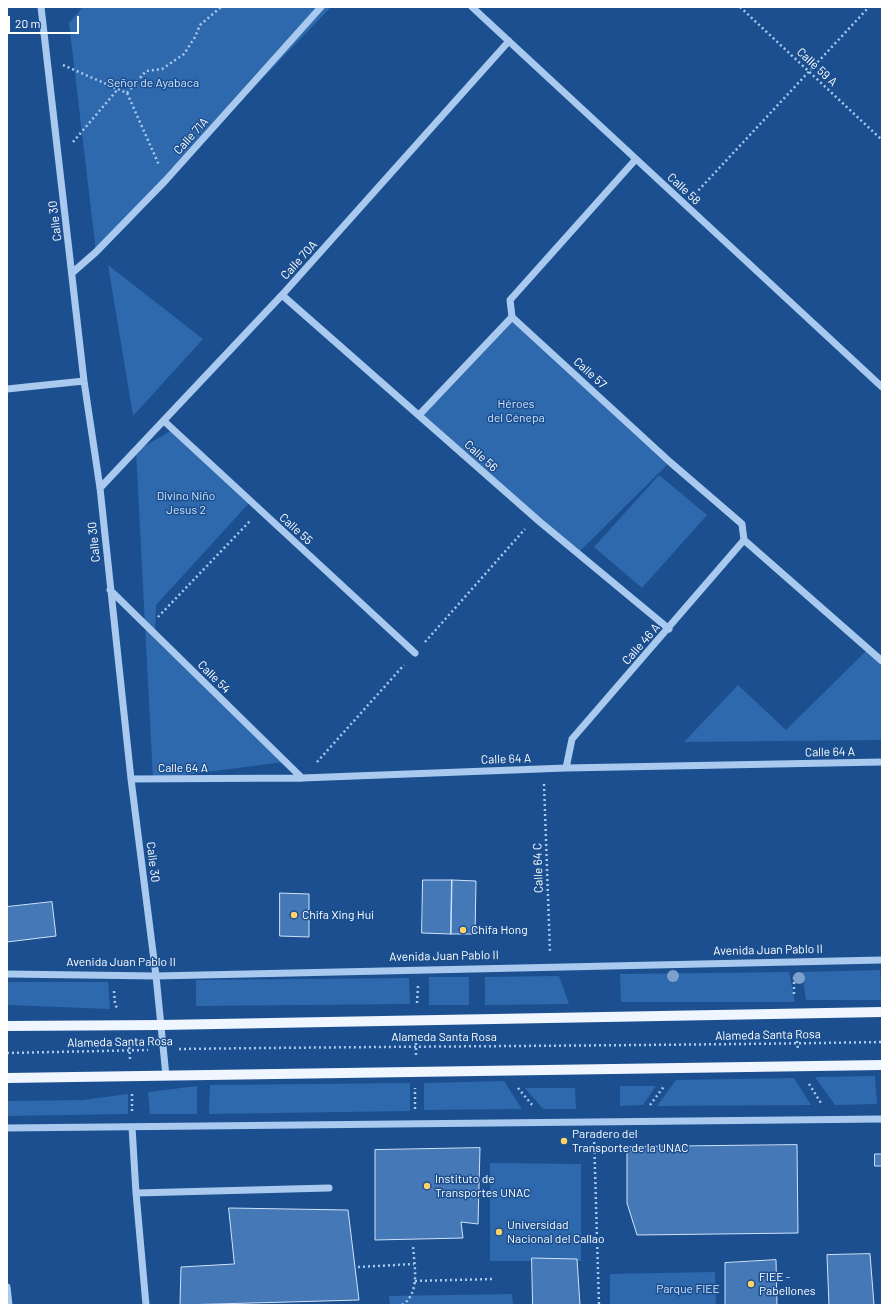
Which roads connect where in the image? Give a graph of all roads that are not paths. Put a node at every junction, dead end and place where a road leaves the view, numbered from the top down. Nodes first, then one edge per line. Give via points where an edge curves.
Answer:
1 (41, 7) edge
2 (321, 7) edge
3 (472, 7) edge
4 (509, 42) junction
5 (636, 159) junction
6 (72, 274) junction
7 (282, 295) junction
8 (512, 317) junction
9 (84, 381) junction
10 (882, 386) edge
11 (7, 389) edge
12 (419, 415) junction
13 (164, 421) junction
14 (100, 488) junction
15 (744, 540) junction
16 (110, 590) junction
17 (669, 629) junction
18 (415, 653) dead end
19 (882, 661) edge
20 (882, 762) edge
21 (566, 768) junction
22 (302, 778) junction
23 (131, 779) junction
24 (882, 960) edge
25 (7, 974) edge
26 (156, 976) junction
27 (882, 1012) edge
28 (161, 1025) junction
29 (7, 1026) edge
30 (882, 1065) edge
31 (166, 1076) junction
32 (7, 1078) edge
33 (882, 1119) edge
34 (132, 1127) junction
35 (7, 1128) edge
36 (329, 1188) dead end
37 (136, 1193) junction
38 (7, 1287) edge
39 (9, 1305) edge
40 (146, 1305) edge

1 - 6 street, Calle 30
2 - 6 street, Calle 71A via 166,180
3 - 4 street, Calle 58
4 - 5 street, Calle 58
4 - 7 street, Calle 70A
5 - 8 street via 510,300
5 - 10 street, Calle 58
6 - 9 street, Calle 30
7 - 12 street, Calle 56
7 - 13 street, Calle 70A
8 - 12 street
8 - 15 street, Calle 57 via 670,462 742,524
9 - 11 street
9 - 14 street, Calle 30
12 - 17 street, Calle 56 via 540,522
13 - 14 street, Calle 70A
13 - 18 street, Calle 55
14 - 16 street, Calle 30
15 - 17 street, Calle 46 A
15 - 19 street
16 - 22 street, Calle 54
16 - 23 street, Calle 30
17 - 21 street, Calle 46 A via 572,739
20 - 21 street, Calle 64 A
21 - 22 street, Calle 64 A
22 - 23 street, Calle 64 A
23 - 26 street, Calle 30
24 - 26 street, Avenida Juan Pablo II
25 - 26 street, Avenida Juan Pablo II
26 - 28 street, Calle 30
27 - 28 main road
28 - 29 main road
28 - 31 street, Calle 30
30 - 31 main road
31 - 32 main road
33 - 34 street
34 - 35 street
34 - 37 street
36 - 37 street
37 - 40 street
38 - 39 street

